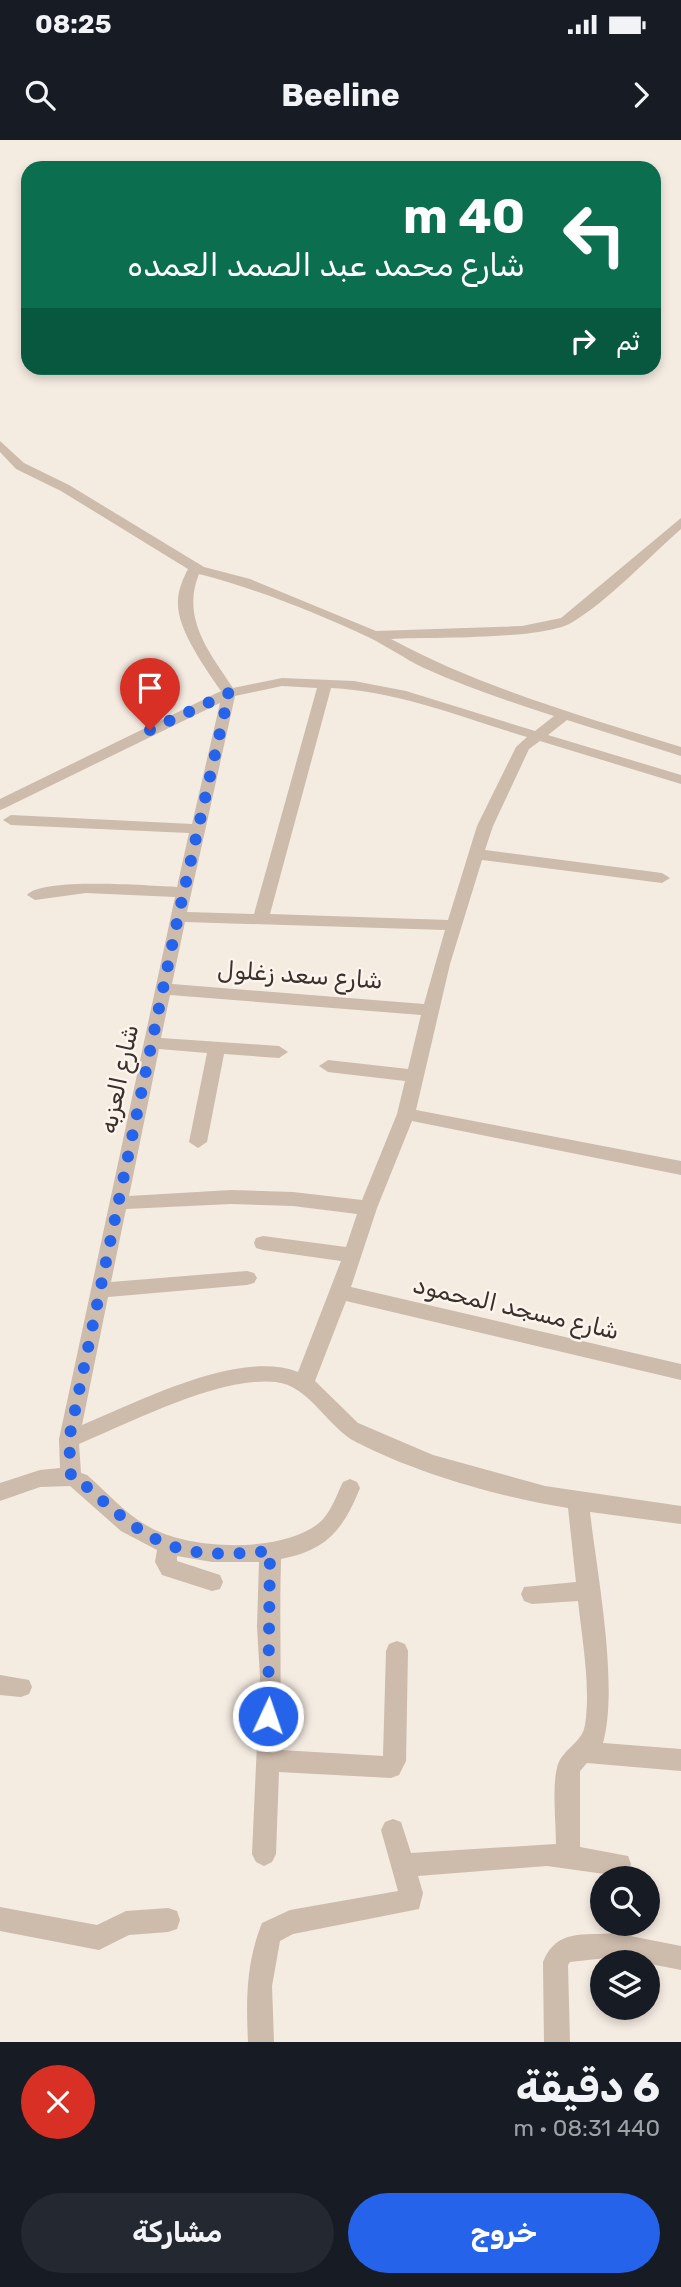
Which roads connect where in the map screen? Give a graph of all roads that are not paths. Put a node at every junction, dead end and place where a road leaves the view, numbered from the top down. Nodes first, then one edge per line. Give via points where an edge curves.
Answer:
1 (0, 445) edge
2 (0, 460) edge
3 (20, 466) junction
4 (681, 522) edge
5 (195, 567) junction
6 (374, 635) junction
7 (326, 682) junction
8 (229, 693) junction
9 (563, 716) junction
10 (535, 734) junction
11 (681, 752) edge
12 (681, 780) edge
13 (0, 805) edge
14 (12, 820) dead end
15 (198, 829) junction
16 (475, 854) junction
17 (662, 878) dead end
18 (184, 892) junction
19 (35, 895) dead end
20 (178, 917) junction
21 (261, 919) junction
22 (454, 925) junction
23 (163, 989) junction
24 (433, 1010) junction
25 (152, 1043) junction
26 (217, 1048) junction
27 (279, 1052) dead end
28 (328, 1066) dead end
29 (416, 1076) junction
30 (406, 1114) junction
31 (198, 1142) dead end
32 (681, 1168) edge
33 (119, 1203) junction
34 (368, 1209) junction
35 (263, 1243) dead end
36 (352, 1255) junction
37 (247, 1278) dead end
38 (101, 1290) junction
39 (340, 1292) junction
40 (681, 1372) edge
41 (304, 1383) junction
42 (69, 1439) junction
43 (71, 1477) junction
44 (349, 1488) dead end
45 (0, 1492) edge
46 (578, 1500) junction
47 (681, 1515) edge
48 (168, 1546) junction
49 (270, 1551) junction
50 (212, 1581) dead end
51 (588, 1591) junction
52 (532, 1594) dead end
53 (397, 1651) dead end
54 (583, 1752) junction
55 (266, 1760) junction
56 (681, 1760) edge
57 (393, 1830) dead end
58 (264, 1854) dead end
59 (568, 1857) junction
60 (619, 1864) dead end
61 (403, 1865) junction
62 (0, 1919) edge
63 (168, 1920) dead end
64 (681, 1958) edge
65 (261, 2042) edge
66 (556, 2042) edge

1 - 3 street
2 - 3 street
3 - 5 street
4 - 6 street via 565,621 509,631
5 - 6 street via 245,582
5 - 8 street via 183,607
6 - 9 street via 458,678
7 - 8 street via 282,682
7 - 10 street via 401,694
7 - 21 street
8 - 13 street
8 - 15 street, شارع العزبه
9 - 10 street
9 - 11 street
10 - 12 street
10 - 16 street via 507,775
14 - 15 street
15 - 18 street, شارع العزبه
16 - 17 street
16 - 22 street
18 - 19 street via 86,888
18 - 20 street, شارع العزبه
20 - 21 street
20 - 23 street, شارع العزبه
21 - 22 street
22 - 24 street
23 - 24 street, شارع سعد زغلول
23 - 25 street, شارع العزبه
24 - 29 street
25 - 26 street
25 - 33 street, شارع العزبه
26 - 27 street
26 - 31 street
28 - 29 street
29 - 30 street
30 - 32 street
30 - 34 street
33 - 34 street via 230,1197
33 - 38 street, شارع العزبه
34 - 36 street
35 - 36 street
36 - 39 street
37 - 38 street
38 - 42 street, شارع العزبه
39 - 40 street, شارع مسجد المحمود
39 - 41 street
41 - 42 street via 278,1374 232,1377
41 - 46 street via 362,1436 482,1478
42 - 43 street, شارع العزبه
43 - 45 street via 50,1475
43 - 48 street via 144,1535
44 - 49 street via 326,1530
46 - 47 street
46 - 51 street
48 - 49 street via 207,1555
48 - 50 street via 170,1568
49 - 55 street
51 - 52 street
51 - 54 street via 597,1724 592,1745
53 - 55 street via 391,1767
54 - 56 street
54 - 59 street via 568,1769
55 - 58 street
57 - 61 street
59 - 60 street
59 - 61 street via 547,1854
61 - 65 street via 411,1893 406,1903 290,1922 271,1932 264,1953 259,2006
62 - 63 street via 99,1938 126,1923
64 - 66 street via 615,1945 563,1950 555,1962

